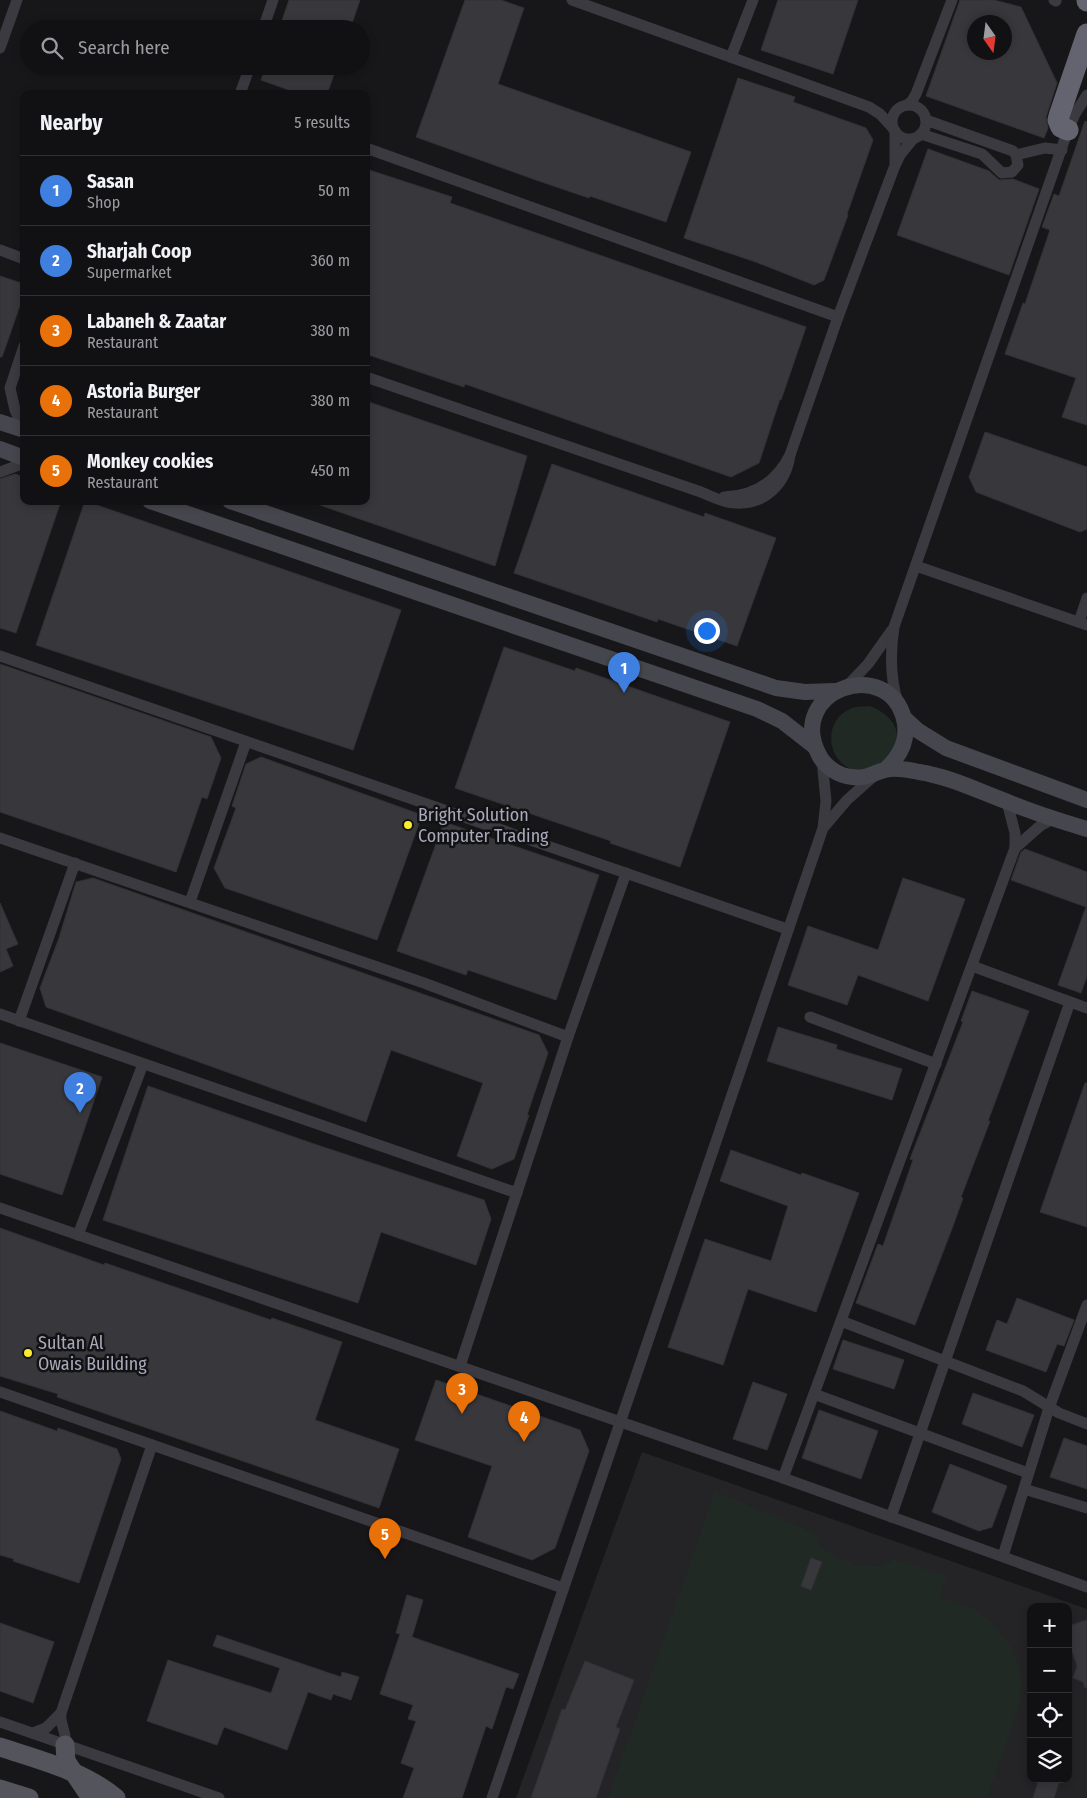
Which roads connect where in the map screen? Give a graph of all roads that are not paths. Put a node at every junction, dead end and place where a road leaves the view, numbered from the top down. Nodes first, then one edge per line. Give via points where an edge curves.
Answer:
1 (17, 0) edge
2 (273, 0) edge
3 (572, 0) edge
4 (753, 0) edge
5 (952, 0) edge
6 (5, 19) edge
7 (266, 20) edge
8 (1087, 34) edge
9 (0, 48) edge
10 (731, 57) junction
11 (247, 75) edge
12 (241, 90) edge
13 (1086, 97) edge
14 (905, 106) junction
15 (869, 107) junction
16 (926, 120) junction
17 (894, 129) junction
18 (917, 136) junction
19 (1065, 140) junction
20 (370, 149) edge
21 (1016, 155) junction
22 (894, 168) junction
23 (0, 250) edge
24 (20, 258) edge
25 (838, 317) junction
26 (20, 358) edge
27 (370, 378) edge
28 (10, 388) junction
29 (0, 396) edge
30 (20, 421) edge
31 (0, 422) edge
32 (20, 429) edge
33 (0, 450) edge
34 (20, 457) edge
35 (20, 464) edge
36 (0, 472) edge
37 (162, 505) edge
38 (242, 505) edge
39 (916, 566) junction
40 (343, 567) junction
41 (421, 567) junction
42 (1087, 598) edge
43 (1083, 624) edge
44 (894, 627) junction
45 (0, 656) edge
46 (841, 689) junction
47 (902, 714) junction
48 (246, 742) junction
49 (818, 753) junction
50 (880, 772) junction
51 (1087, 800) edge
52 (1007, 802) junction
53 (1053, 819) junction
54 (823, 828) junction
55 (1087, 829) edge
56 (0, 838) edge
57 (1016, 848) junction
58 (75, 863) junction
59 (626, 873) junction
60 (190, 902) junction
61 (787, 929) junction
62 (972, 966) junction
63 (1070, 1002) junction
64 (1087, 1008) edge
65 (0, 1014) edge
66 (810, 1018) dead end
67 (19, 1021) junction
68 (568, 1037) junction
69 (143, 1064) junction
70 (936, 1064) junction
71 (517, 1193) junction
72 (0, 1208) edge
73 (78, 1235) junction
74 (1087, 1305) edge
75 (841, 1321) junction
76 (944, 1360) junction
77 (460, 1366) junction
78 (0, 1392) edge
79 (814, 1394) junction
80 (1050, 1408) junction
81 (621, 1422) junction
82 (1087, 1424) edge
83 (920, 1433) junction
84 (152, 1445) junction
85 (1028, 1473) junction
86 (783, 1478) junction
87 (1024, 1489) junction
88 (1087, 1508) edge
89 (891, 1517) junction
90 (1003, 1556) junction
91 (1087, 1587) edge
92 (564, 1588) junction
93 (61, 1713) junction
94 (0, 1722) edge
95 (33, 1733) junction
96 (64, 1745) junction
97 (0, 1747) edge
98 (0, 1789) edge
99 (29, 1798) edge
100 (91, 1798) edge
101 (116, 1798) edge
102 (219, 1798) edge
103 (492, 1798) edge

1 - 6 street
2 - 7 street
3 - 10 street
4 - 10 street
5 - 14 street via 914,97
6 - 9 street
8 - 19 highway via 1059,116
10 - 15 street
11 - 12 street
13 - 19 street
14 - 15 street
14 - 16 street via 912,105 922,110
14 - 17 street via 895,113
15 - 17 street
16 - 18 street via 926,126
16 - 21 street via 1013,151
17 - 18 street via 903,138
17 - 22 street
18 - 21 street via 982,154 1007,174 1016,169
18 - 22 street via 900,155
19 - 21 street
19 - 39 street
20 - 25 street
22 - 25 street
23 - 24 street
25 - 27 street via 790,455 779,473 763,486 732,497 711,495
26 - 28 street
28 - 29 street
28 - 30 street
31 - 32 main road
33 - 34 main road
35 - 36 street
37 - 40 main road
38 - 41 main road
39 - 43 street
39 - 44 street
40 - 41 main road via 369,564 409,578 417,575
40 - 49 main road via 757,709 782,721
41 - 46 main road via 776,688 805,692
42 - 43 street
44 - 46 street via 868,664
44 - 47 street via 891,660 895,694
45 - 48 street
46 - 47 main road via 857,685 878,688 894,701
46 - 49 main road via 823,702 815,715 812,736
47 - 50 main road via 906,730 901,752
47 - 51 main road via 931,739 955,752
48 - 59 street
48 - 60 street
49 - 50 main road via 830,768 840,774 864,778
49 - 54 street via 826,800
50 - 52 main road via 917,771 948,778
50 - 54 street via 847,800
52 - 53 main road
52 - 57 street
53 - 55 main road
53 - 57 street via 1040,826
54 - 61 street
56 - 58 street
57 - 62 street
58 - 60 street
58 - 67 street
59 - 61 street
59 - 68 street
60 - 68 street
61 - 81 street
62 - 63 street
62 - 70 street
63 - 64 street
63 - 76 street
65 - 67 street
66 - 70 street
67 - 69 street
68 - 71 street
69 - 71 street
69 - 73 street
70 - 75 street
71 - 77 street
72 - 73 street
73 - 77 street
74 - 80 street
75 - 76 street
75 - 79 street
76 - 80 street via 1023,1391
76 - 83 street
77 - 81 street
78 - 84 street
79 - 83 street
79 - 86 street
80 - 82 street
80 - 85 street
81 - 86 street
81 - 92 street
83 - 85 street
83 - 89 street
84 - 92 street
84 - 93 street
85 - 87 street
86 - 89 street
87 - 88 street
87 - 90 street
89 - 90 street
90 - 91 street
92 - 103 street
93 - 95 street via 46,1728
93 - 96 street via 60,1720 66,1735
94 - 95 street
95 - 96 street
96 - 100 main road via 66,1761
96 - 102 street
97 - 101 main road via 87,1780
98 - 99 main road

